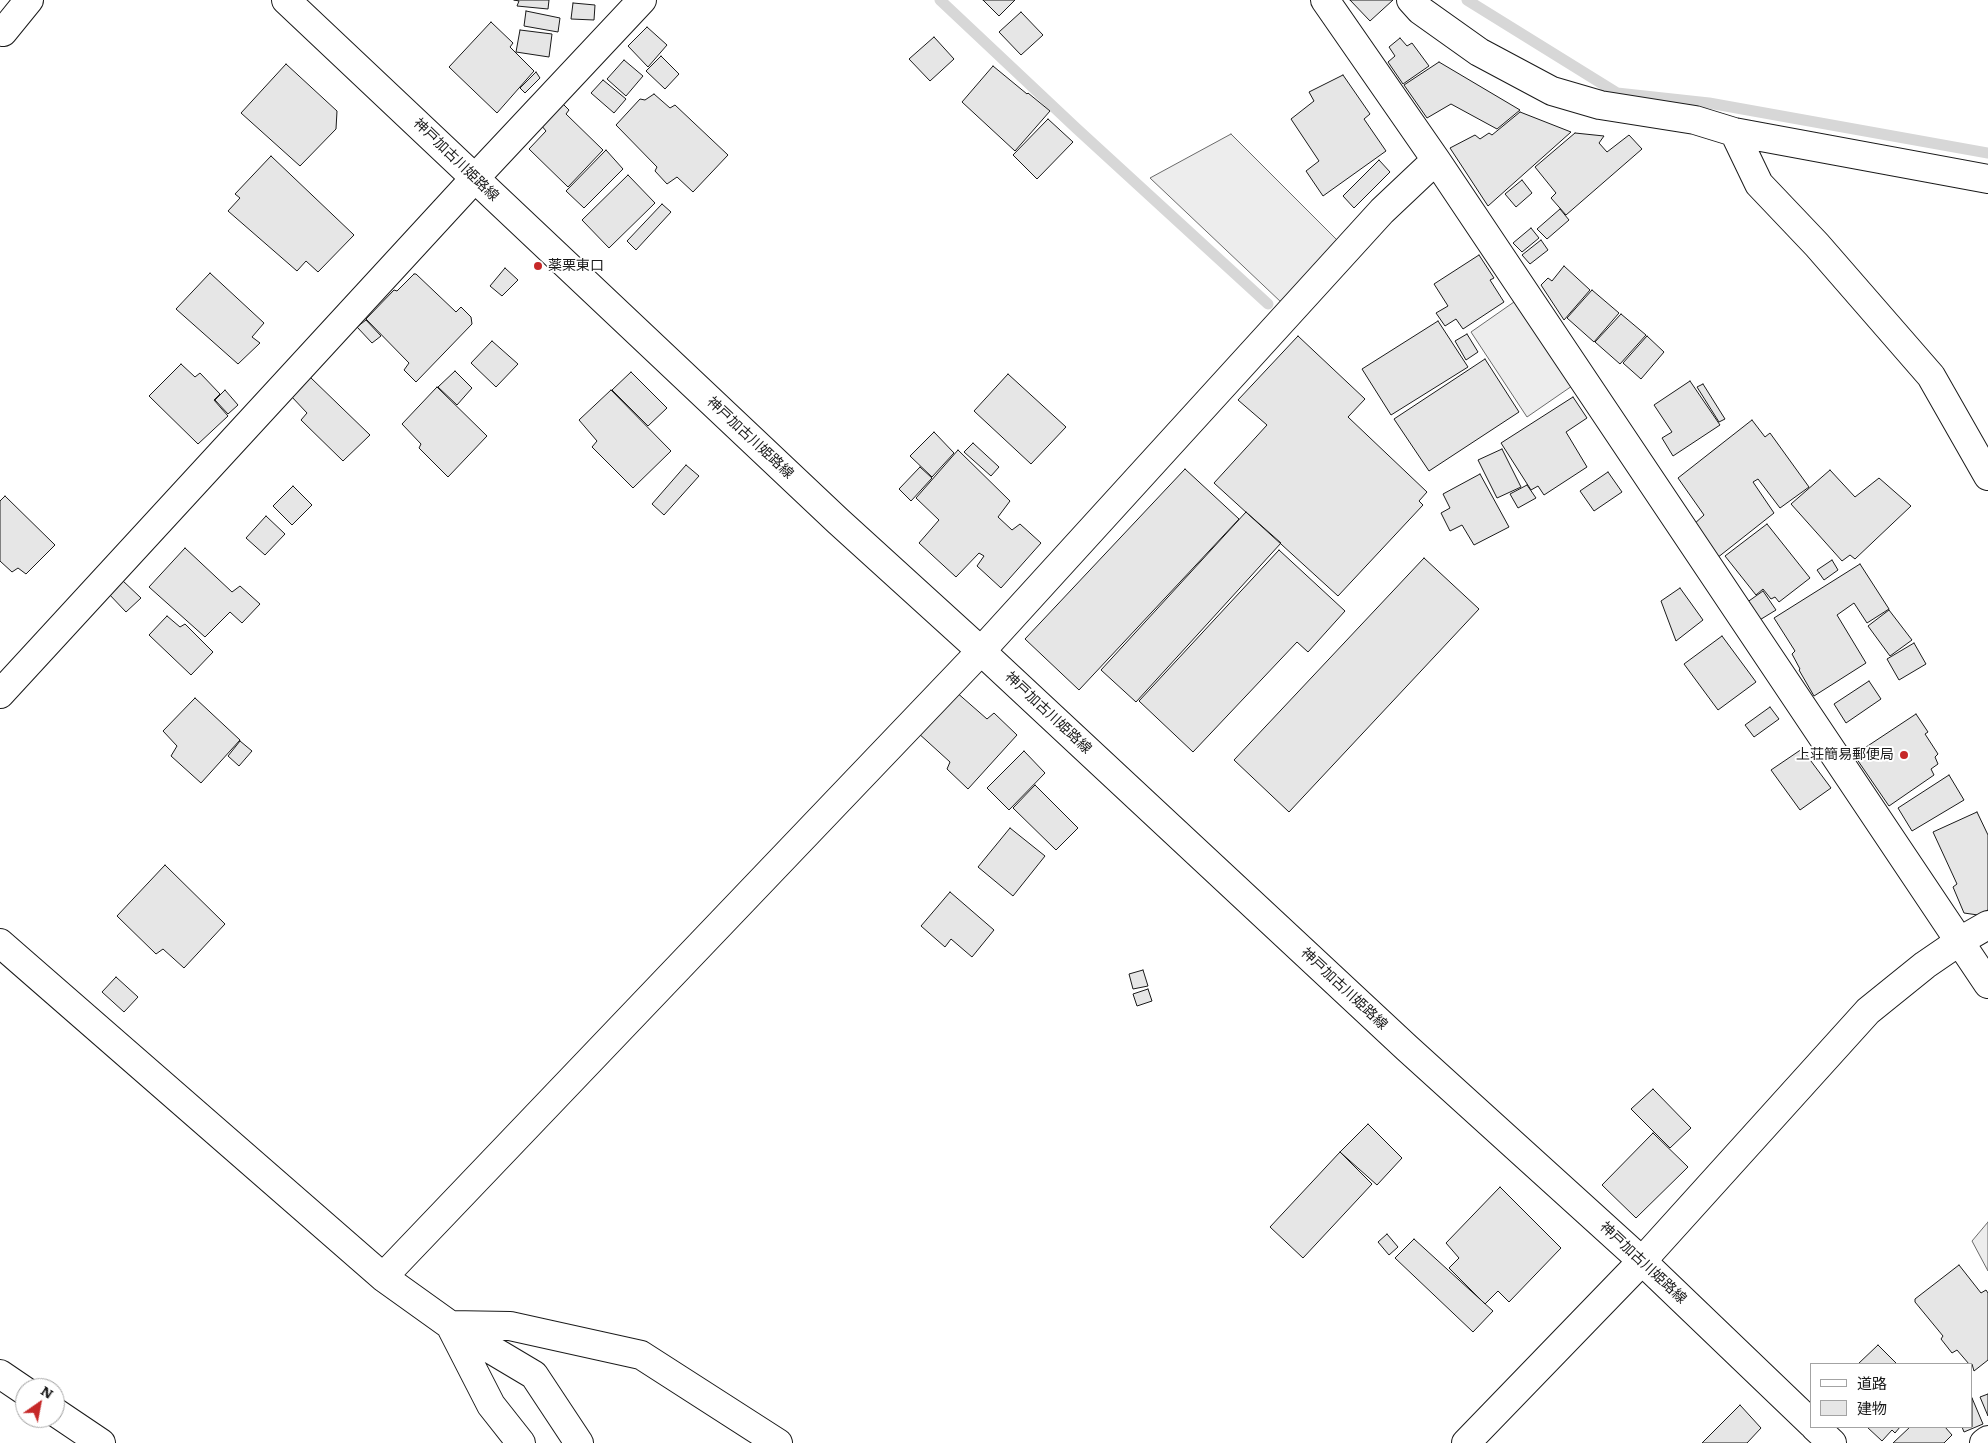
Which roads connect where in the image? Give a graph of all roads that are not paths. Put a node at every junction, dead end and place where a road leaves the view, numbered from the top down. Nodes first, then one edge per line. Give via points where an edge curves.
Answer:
1 (30, 0) edge
2 (286, 0) edge
3 (642, 0) edge
4 (1325, 0) edge
5 (1411, 0) edge
6 (2, 32) dead end
7 (1734, 132) junction
8 (1436, 160) junction
9 (475, 178) junction
10 (1988, 179) edge
11 (1988, 476) edge
12 (981, 650) junction
13 (0, 694) edge
14 (1988, 925) edge
15 (1960, 941) junction
16 (0, 944) edge
17 (1988, 984) edge
18 (1642, 1261) junction
19 (384, 1276) junction
20 (450, 1325) junction
21 (0, 1374) edge
22 (15, 1384) edge
23 (65, 1419) edge
24 (1810, 1422) edge
25 (1816, 1428) edge
26 (1988, 1440) edge
27 (101, 1443) edge
28 (521, 1443) edge
29 (579, 1443) edge
30 (778, 1443) edge
31 (1466, 1443) edge
32 (1832, 1443) edge
33 (1984, 1443) edge

1 - 6 street
2 - 9 street, 神戸加古川姫路線
3 - 9 street
4 - 8 street
5 - 7 street via 1479,52 1552,91 1600,105 1695,120
7 - 10 street
7 - 11 street via 1759,184 1931,376
8 - 12 street via 1382,211
8 - 15 street
9 - 12 street, 神戸加古川姫路線 via 831,514
9 - 13 street
12 - 18 street, 神戸加古川姫路線 via 1407,1048
12 - 19 street
14 - 15 street
15 - 17 street
15 - 18 street via 1925,964 1868,1011
16 - 19 street
18 - 24 street, 神戸加古川姫路線
18 - 31 street
19 - 20 street
20 - 28 street via 491,1405
20 - 29 street via 534,1375
20 - 30 street via 510,1326 641,1355
21 - 22 street
23 - 27 street
25 - 32 street
26 - 33 street

